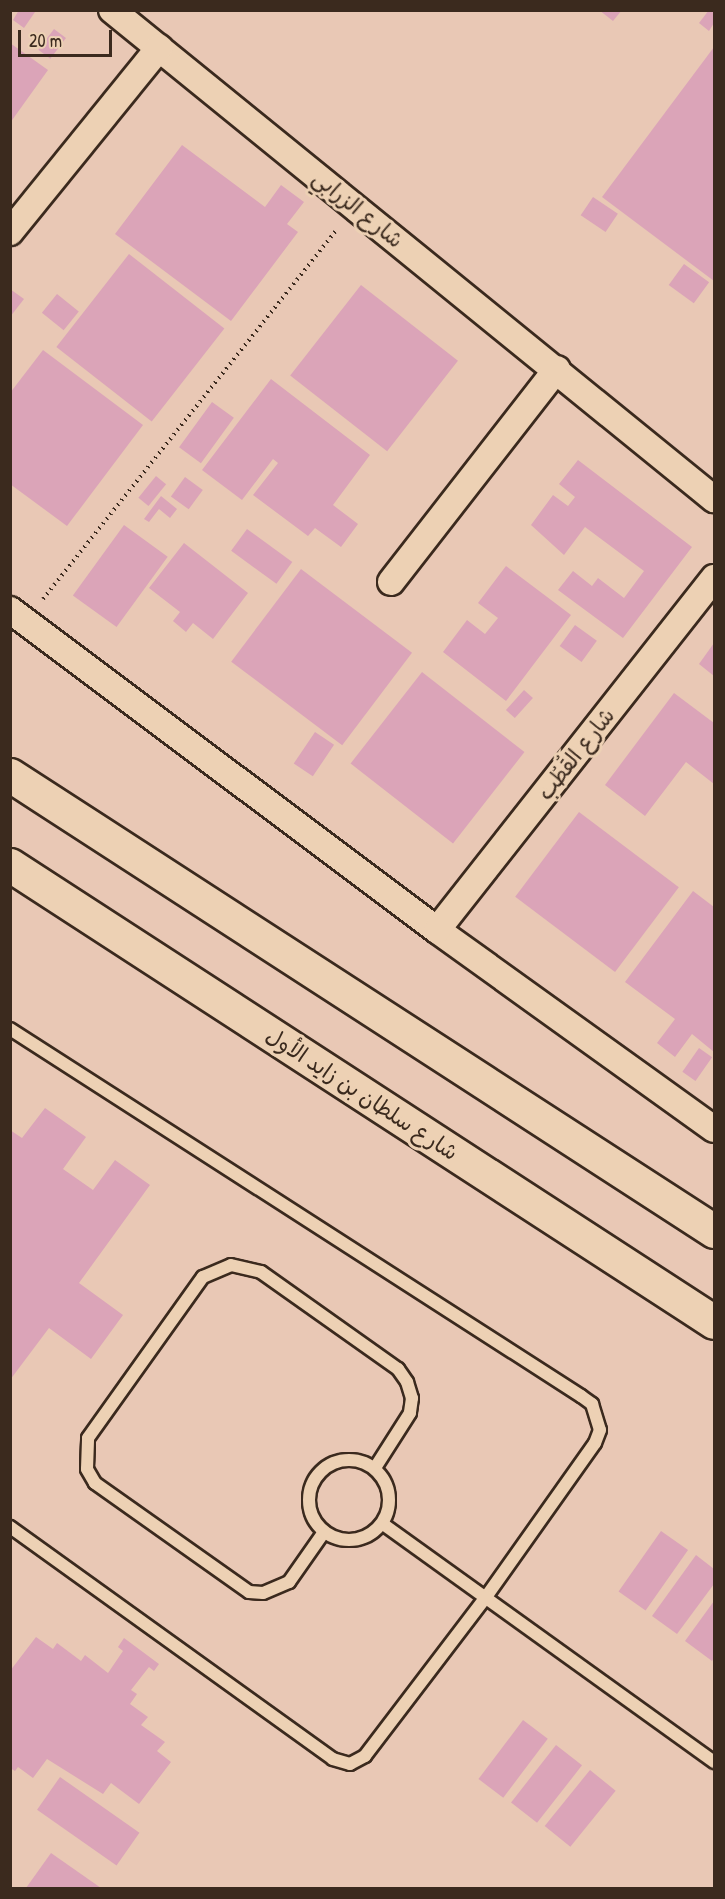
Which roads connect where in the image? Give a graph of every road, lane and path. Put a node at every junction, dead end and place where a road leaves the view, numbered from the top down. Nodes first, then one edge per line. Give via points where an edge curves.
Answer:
1 (112, 10) edge
2 (159, 48) junction
3 (355, 207) junction
4 (10, 232) edge
5 (557, 369) junction
6 (714, 499) edge
7 (714, 578) edge
8 (391, 582) dead end
9 (18, 616) edge
10 (10, 775) edge
11 (10, 865) edge
12 (437, 930) junction
13 (10, 1029) edge
14 (714, 1129) edge
15 (714, 1231) edge
16 (714, 1322) edge
17 (375, 1468) junction
18 (383, 1524) junction
19 (10, 1527) edge
20 (324, 1532) junction
21 (486, 1597) junction
22 (714, 1762) edge

1 - 2 street, شارع الزرابي
2 - 3 street, شارع الزرابي
2 - 4 street
3 - 5 street, شارع الزرابي
3 - 9 path
5 - 6 street, شارع الزرابي
5 - 8 street
7 - 12 street, شارع القُطُب
9 - 12 street
10 - 15 main road
11 - 16 main road, شارع سلطان بن زايد الأول
12 - 14 street
13 - 21 lane via 592,1404 600,1430 595,1443
17 - 18 lane via 388,1488 388,1513
17 - 20 lane via 348,1459 322,1470 313,1481 309,1508
17 - 20 lane via 410,1413 407,1382 398,1370 261,1272 231,1265 203,1277 88,1438 87,1469 95,1483 249,1592 263,1593 289,1582
18 - 20 lane via 368,1536 349,1541
18 - 21 lane
19 - 21 lane via 341,1763 358,1762 365,1756
21 - 22 lane

